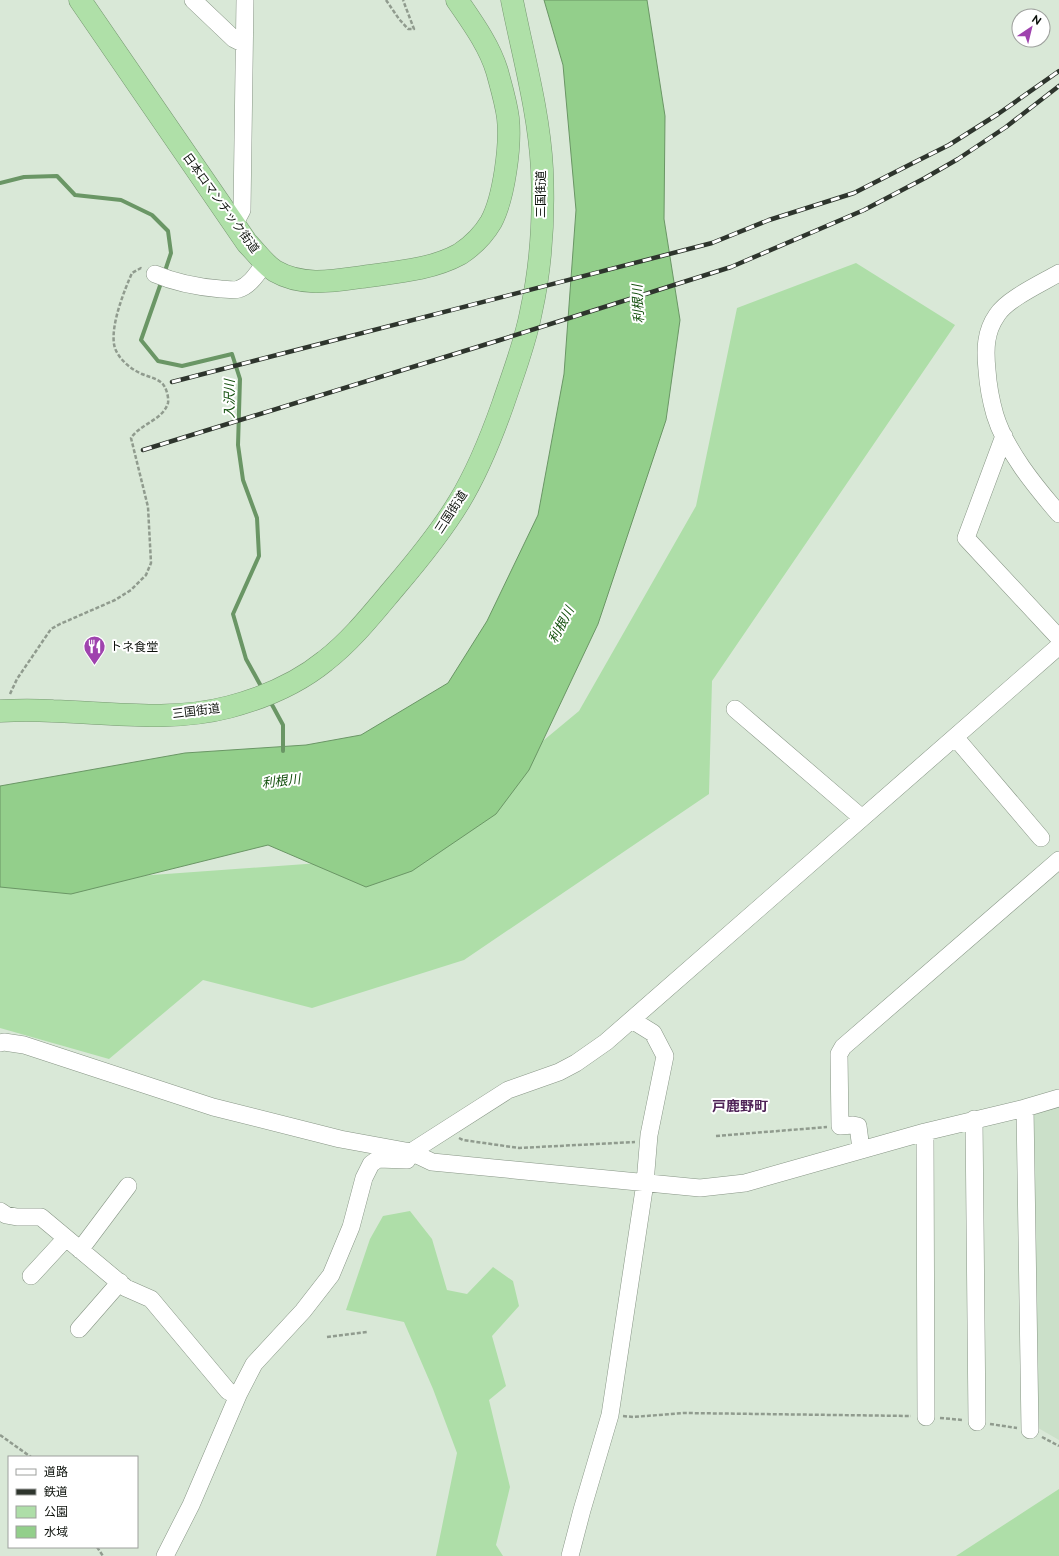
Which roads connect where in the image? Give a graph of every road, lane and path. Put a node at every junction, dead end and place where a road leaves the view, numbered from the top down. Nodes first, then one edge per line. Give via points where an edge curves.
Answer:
1 (80, 0) edge
2 (193, 0) edge
3 (244, 0) edge
4 (386, 0) edge
5 (403, 0) edge
6 (457, 0) edge
7 (512, 0) edge
8 (244, 44) junction
9 (234, 224) junction
10 (265, 263) junction
11 (1059, 273) edge
12 (155, 274) joint
13 (1004, 436) junction
14 (1059, 514) edge
15 (1059, 638) edge
16 (1059, 646) edge
17 (735, 709) dead end
18 (1, 711) edge
19 (955, 737) junction
20 (862, 818) junction
21 (1041, 838) dead end
22 (1059, 860) edge
23 (632, 1020) junction
24 (0, 1043) edge
25 (1059, 1098) edge
26 (1025, 1108) junction
27 (974, 1119) junction
28 (840, 1126) junction
29 (444, 1131) junction
30 (924, 1132) junction
31 (716, 1136) dead end
32 (648, 1142) junction
33 (861, 1149) junction
34 (411, 1152) junction
35 (645, 1183) junction
36 (128, 1186) dead end
37 (0, 1211) edge
38 (66, 1238) junction
39 (80, 1250) junction
40 (31, 1276) dead end
41 (120, 1282) junction
42 (80, 1329) dead end
43 (367, 1332) dead end
44 (327, 1337) dead end
45 (237, 1396) junction
46 (610, 1415) junction
47 (926, 1417) junction
48 (977, 1422) joint
49 (1030, 1430) dead end
50 (0, 1435) edge
51 (30, 1456) edge
52 (165, 1556) edge
53 (570, 1556) edge

1 - 9 highway, 日本ロマンチック街道
2 - 8 street via 234,39
3 - 8 street
4 - 5 path via 408,30 414,29
6 - 10 highway, 日本ロマンチック街道 via 490,53 497,70 508,117 509,136 503,183 491,221 482,235 460,253 421,268 331,281 311,282 292,278
7 - 18 highway, 三国街道 via 535,116 542,169 536,282 524,339 477,469 438,533 404,577 350,638 327,660 292,683 229,707 207,712 115,715 52,710
8 - 9 street via 242,210
9 - 10 highway, 日本ロマンチック街道
10 - 12 street via 251,282 240,289 198,287
11 - 13 street via 1004,306 997,314 986,337 988,378 995,416
12 - 18 path via 141,268 132,273 113,331 118,354 141,374 163,383 167,393 168,401 164,409 131,438 148,507 151,563 146,575 126,594 51,629 18,679
13 - 14 street via 1035,486
13 - 15 street via 966,538
16 - 19 street
17 - 20 street
19 - 20 street
19 - 21 street
20 - 23 street
22 - 28 street via 843,1047 839,1054
23 - 29 street via 576,1063 508,1090
23 - 32 street via 653,1033 664,1056
24 - 34 street via 24,1045 213,1107 340,1139
25 - 26 street
26 - 27 street
26 - 49 street
27 - 30 street
27 - 48 street
28 - 31 path
28 - 33 street via 858,1126
29 - 32 path via 463,1140 519,1148
29 - 34 street
30 - 33 street
30 - 47 street
32 - 35 street
33 - 35 street via 745,1183 700,1188
34 - 35 street via 432,1162
34 - 45 street via 407,1160 378,1159 371,1164 364,1178 351,1227 331,1275 303,1311 254,1364
35 - 46 street
36 - 39 street
37 - 38 street via 17,1217 41,1217
38 - 39 street
38 - 40 street
39 - 41 street
41 - 42 street
41 - 45 street via 126,1288 151,1299 228,1391
43 - 44 path
45 - 52 street
46 - 47 path via 633,1417 684,1413
46 - 53 street
47 - 48 path
50 - 51 path

